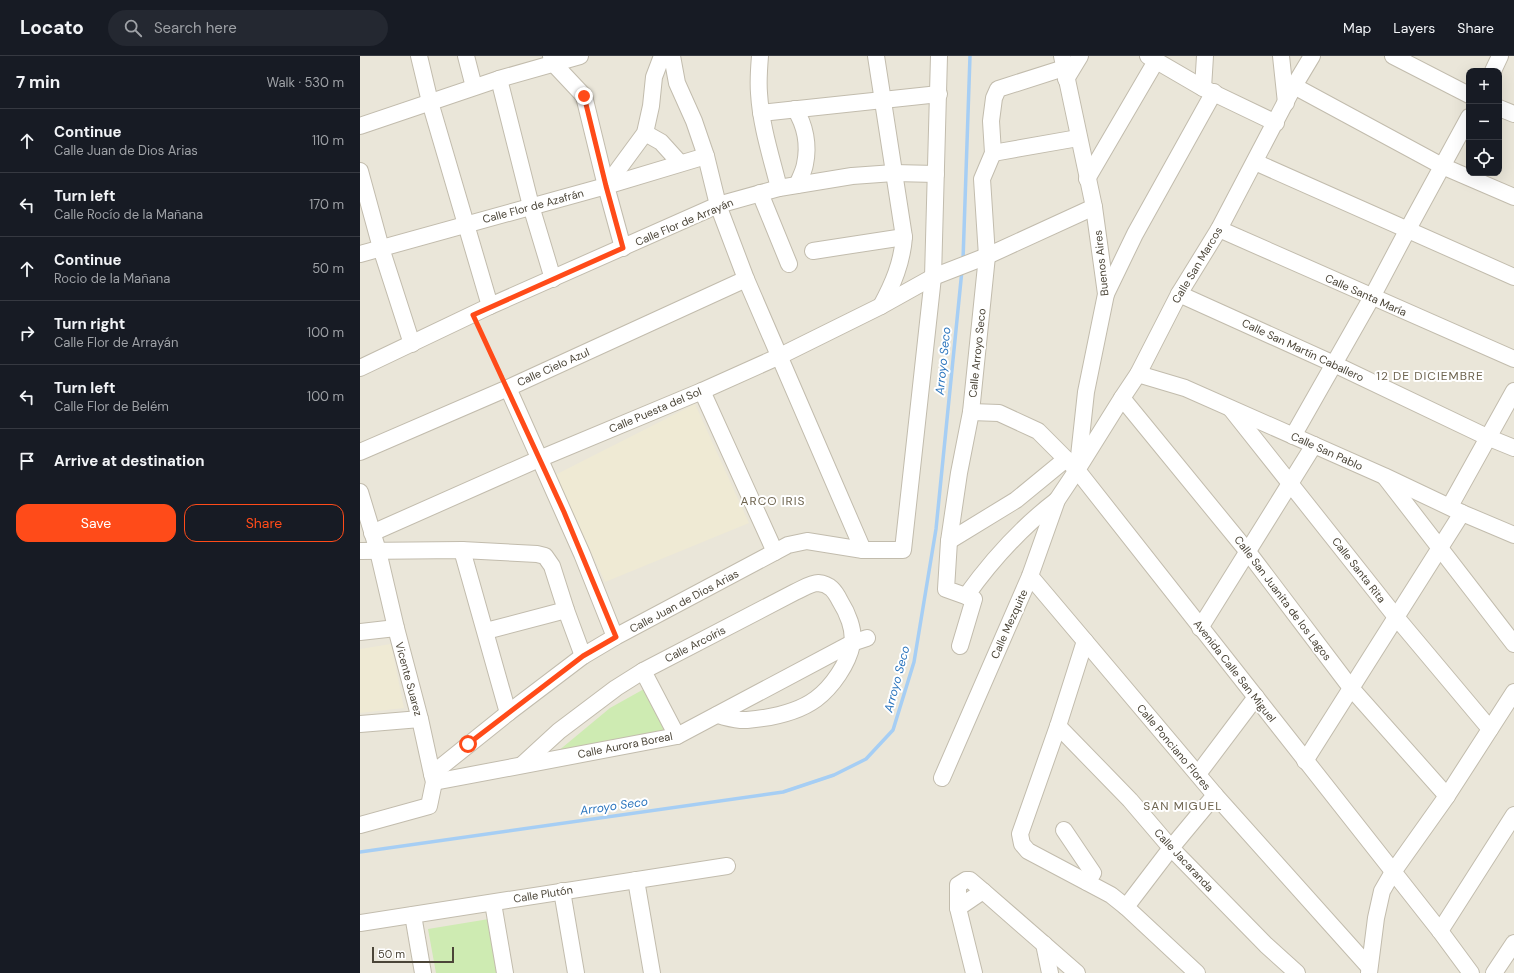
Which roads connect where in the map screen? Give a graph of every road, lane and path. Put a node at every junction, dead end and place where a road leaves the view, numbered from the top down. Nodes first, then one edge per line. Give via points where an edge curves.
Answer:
1 (419, 56) edge
2 (466, 56) edge
3 (580, 56) edge
4 (662, 56) edge
5 (672, 56) edge
6 (760, 56) edge
7 (876, 56) edge
8 (939, 56) edge
9 (1080, 56) edge
10 (1205, 56) edge
11 (1281, 56) edge
12 (1312, 56) edge
13 (1393, 56) edge
14 (1500, 56) edge
15 (1152, 58) edge
16 (552, 60) edge
17 (1064, 68) edge
18 (1494, 68) edge
19 (499, 79) junction
20 (1294, 86) junction
21 (474, 87) junction
22 (1209, 90) junction
23 (1466, 93) edge
24 (938, 94) junction
25 (883, 99) junction
26 (430, 102) junction
27 (1286, 103) junction
28 (795, 109) junction
29 (1502, 109) edge
30 (761, 113) junction
31 (1514, 114) edge
32 (1466, 122) edge
33 (1276, 123) junction
34 (360, 126) edge
35 (645, 133) junction
36 (1078, 138) junction
37 (993, 153) junction
38 (706, 156) junction
39 (1255, 162) junction
40 (680, 163) junction
41 (1442, 166) junction
42 (360, 171) edge
43 (894, 173) junction
44 (936, 174) junction
45 (1087, 179) junction
46 (797, 185) junction
47 (606, 186) junction
48 (779, 188) junction
49 (760, 193) junction
50 (1514, 197) edge
51 (718, 205) junction
52 (531, 206) junction
53 (1094, 207) junction
54 (466, 223) junction
55 (1408, 229) junction
56 (1219, 230) junction
57 (904, 238) junction
58 (381, 248) junction
59 (623, 248) junction
60 (813, 251) dead end
61 (360, 254) edge
62 (981, 258) junction
63 (789, 264) dead end
64 (938, 275) junction
65 (1514, 278) edge
66 (553, 279) junction
67 (746, 279) junction
68 (1106, 294) junction
69 (1179, 294) junction
70 (1372, 297) junction
71 (490, 306) junction
72 (881, 306) junction
73 (473, 315) junction
74 (412, 344) junction
75 (780, 356) junction
76 (1514, 360) edge
77 (1334, 364) junction
78 (360, 368) edge
79 (1138, 374) junction
80 (508, 388) junction
81 (702, 391) junction
82 (1514, 391) edge
83 (1122, 398) junction
84 (1231, 409) junction
85 (971, 412) junction
86 (1293, 436) junction
87 (1487, 437) junction
88 (1314, 445) junction
89 (1514, 448) edge
90 (360, 452) edge
91 (1066, 458) junction
92 (539, 459) junction
93 (1077, 470) junction
94 (1384, 476) junction
95 (1289, 483) junction
96 (360, 492) edge
97 (1057, 500) junction
98 (1456, 510) junction
99 (372, 533) junction
100 (1514, 535) edge
101 (949, 541) junction
102 (1439, 549) junction
103 (462, 550) junction
104 (863, 550) junction
105 (360, 551) edge
106 (378, 551) junction
107 (775, 552) junction
108 (1248, 552) junction
109 (1030, 576) junction
110 (970, 597) junction
111 (566, 610) junction
112 (1396, 617) junction
113 (396, 628) junction
114 (1200, 628) junction
115 (486, 631) junction
116 (360, 632) edge
117 (616, 637) junction
118 (860, 641) junction
119 (1084, 641) junction
120 (1514, 644) edge
121 (960, 646) dead end
122 (583, 656) junction
123 (643, 671) junction
124 (1351, 688) junction
125 (1514, 692) edge
126 (1256, 697) junction
127 (508, 713) junction
128 (717, 715) junction
129 (420, 719) junction
130 (360, 724) edge
131 (1058, 726) junction
132 (1490, 729) junction
133 (677, 736) junction
134 (1305, 761) junction
135 (522, 765) junction
136 (1198, 774) junction
137 (433, 778) junction
138 (942, 778) dead end
139 (1215, 795) junction
140 (1446, 796) junction
141 (1514, 815) edge
142 (360, 825) edge
143 (1064, 830) dead end
144 (1171, 848) junction
145 (727, 866) dead end
146 (1393, 872) junction
147 (636, 880) junction
148 (1087, 882) junction
149 (562, 892) junction
150 (493, 902) junction
151 (1126, 907) junction
152 (413, 915) junction
153 (360, 923) edge
154 (1440, 931) junction
155 (1514, 943) edge
156 (1044, 944) junction
157 (1369, 970) edge
158 (422, 973) edge
159 (505, 973) edge
160 (576, 973) edge
161 (652, 973) edge
162 (974, 973) edge
163 (1050, 973) edge
164 (1077, 973) edge
165 (1197, 973) edge
166 (1296, 973) edge
167 (1471, 973) edge
168 (1494, 973) edge

1 - 26 street
2 - 21 street
3 - 16 street
4 - 35 street via 654,77
5 - 38 street via 677,83
6 - 30 street via 758,92
7 - 25 street
8 - 24 street
9 - 17 street
10 - 22 street
11 - 27 street
12 - 20 street, Calle San Marcos
13 - 23 street
14 - 18 street
15 - 22 street
15 - 45 street
16 - 19 street
16 - 47 street via 584,96
17 - 36 street, Buenos Aires
17 - 37 street, Calle Arroyo Seco via 998,89 991,121
19 - 21 street
19 - 52 street
20 - 27 street, Calle San Marcos
20 - 41 street
21 - 26 street
22 - 33 street
22 - 68 street
24 - 25 street
24 - 44 street
25 - 28 street
25 - 43 street
26 - 34 street
26 - 54 street
27 - 33 street, Calle San Marcos
28 - 30 street
28 - 46 street via 802,121 806,138 805,164
29 - 31 street
30 - 48 street
32 - 41 street
33 - 39 street, Calle San Marcos
35 - 40 street via 661,142
35 - 47 street
36 - 37 street
36 - 45 street, Buenos Aires
37 - 62 street, Calle Arroyo Seco via 982,180
38 - 40 street, Calle Flor de Azafrán
38 - 51 street
39 - 55 street
39 - 56 street, Calle San Marcos
40 - 47 street, Calle Flor de Azafrán
41 - 50 street
41 - 55 street
42 - 58 street
43 - 44 street, Calle Flor de Arrayán
43 - 46 street, Calle Flor de Arrayán via 852,176
43 - 57 street
44 - 64 street
45 - 53 street, Buenos Aires
46 - 48 street, Calle Flor de Arrayán
47 - 52 street, Calle Flor de Azafrán
47 - 59 street
48 - 49 street, Calle Flor de Arrayán
49 - 51 street, Calle Flor de Arrayán
49 - 63 street
51 - 59 street, Calle Flor de Arrayán
51 - 67 street
52 - 54 street, Calle Flor de Azafrán
52 - 66 street
53 - 62 street, Calle Puesta del Sol
53 - 68 street, Buenos Aires
54 - 58 street, Calle Flor de Azafrán
54 - 71 street
55 - 65 street
55 - 70 street
56 - 69 street, Calle San Marcos
56 - 70 street, Calle Santa María
57 - 60 street
57 - 72 street via 893,284
58 - 61 street, Calle Flor de Azafrán
58 - 74 street
59 - 66 street, Calle Flor de Arrayán
62 - 64 street, Calle Puesta del Sol
62 - 85 street, Calle Arroyo Seco
64 - 72 street, Calle Puesta del Sol
64 - 104 street, Calle Juan de Dios Arias via 903,550
66 - 71 street, Calle Flor de Arrayán
67 - 75 street
67 - 80 street, Calle Cielo Azul
68 - 93 street, Buenos Aires via 1086,392
69 - 77 street, Calle San Martín Caballero
69 - 79 street, Calle San Marcos
70 - 76 street, Calle Santa María
70 - 77 street
71 - 73 street, Calle Flor de Arrayán
72 - 75 street, Calle Puesta del Sol
73 - 74 street, Calle Flor de Arrayán
73 - 80 path
74 - 78 street, Calle Flor de Arrayán
75 - 81 street, Calle Puesta del Sol
75 - 104 street
77 - 86 street
77 - 87 street, Calle San Martín Caballero
79 - 83 street, Calle San Marcos
79 - 84 street, Calle San Pablo via 1185,388
80 - 90 street, Calle Cielo Azul
80 - 92 street
81 - 92 street, Calle Puesta del Sol
81 - 107 street
82 - 87 street
83 - 93 street, Calle San Marcos
83 - 108 street, Calle San Juanita de los Lagos
84 - 86 street, Calle San Pablo
84 - 95 street, Calle Santa Rita
85 - 91 street, Avenida Calle San Miguel via 999,413 1038,431
85 - 101 street, Calle Arroyo Seco
86 - 88 street, Calle San Pablo
87 - 89 street, Calle San Martín Caballero
87 - 98 street
88 - 94 street, Calle San Pablo
88 - 95 street
91 - 93 street, Avenida Calle San Miguel
91 - 101 street via 1016,500
92 - 99 street, Calle Puesta del Sol
92 - 117 street
93 - 97 street, Calle Mezquite
93 - 114 street, Avenida Calle San Miguel
94 - 98 street, Calle San Pablo
94 - 102 street
95 - 108 street
95 - 112 street, Calle Santa Rita
96 - 99 street, Vicente Suarez
97 - 109 street, Calle Mezquite
97 - 110 street via 1036,517 981,574
98 - 100 street, Calle San Pablo
98 - 102 street
99 - 106 street, Vicente Suarez
101 - 110 street, Calle Arroyo Seco via 946,589
102 - 112 street
102 - 120 street
103 - 106 street
103 - 111 street via 545,556 552,566
103 - 115 street
104 - 107 street, Calle Juan de Dios Arias via 806,541 788,545
105 - 106 street
106 - 113 street, Vicente Suarez
107 - 117 street, Calle Juan de Dios Arias
108 - 114 street
108 - 124 street, Calle San Juanita de los Lagos
109 - 119 street, Calle Ponciano Flores
109 - 138 street, Calle Mezquite
110 - 121 street
111 - 115 street
111 - 122 street
112 - 124 street
112 - 132 street, Calle Santa Rita
113 - 116 street
113 - 129 street, Vicente Suarez
114 - 126 street, Avenida Calle San Miguel
115 - 127 street
117 - 122 street, Calle Juan de Dios Arias
118 - 123 street, Calle Arcoíris via 851,628 846,611 834,590 825,584 816,583
118 - 128 street, Calle Aurora Boreal
118 - 128 street via 831,684 811,702 794,710 763,718 744,720
119 - 131 street
119 - 136 street, Calle Ponciano Flores
122 - 127 street, Calle Juan de Dios Arias
123 - 133 street
123 - 135 street, Calle Arcoíris via 596,702
124 - 134 street
124 - 140 street, Calle San Juanita de los Lagos
125 - 132 street
126 - 134 street, Avenida Calle San Miguel
126 - 136 street
127 - 137 street, Calle Juan de Dios Arias
128 - 133 street, Calle Aurora Boreal
129 - 130 street
129 - 137 street, Vicente Suarez
131 - 144 street, Calle Jacaranda via 1130,800
131 - 148 street via 1020,834 1022,844 1028,851
132 - 140 street
133 - 135 street, Calle Aurora Boreal
134 - 146 street, Avenida Calle San Miguel
135 - 137 street, Calle Aurora Boreal
136 - 139 street, Calle Ponciano Flores
137 - 142 street, Vicente Suarez via 429,806
139 - 144 street
139 - 157 street, Calle Ponciano Flores
140 - 146 street
141 - 154 street
143 - 148 street via 1094,873
144 - 151 street
144 - 166 street, Calle Jacaranda
145 - 147 street, Calle Plutón
146 - 154 street, Avenida Calle San Miguel
146 - 157 street via 1382,891
147 - 149 street, Calle Plutón
147 - 161 street
148 - 151 street via 1111,895
149 - 150 street, Calle Plutón
149 - 160 street
150 - 152 street, Calle Plutón
150 - 159 street
151 - 165 street
152 - 153 street, Calle Plutón
152 - 158 street
154 - 167 street, Avenida Calle San Miguel
155 - 168 street
156 - 162 street via 970,880 961,882 958,885 958,908
156 - 163 street
156 - 164 street

